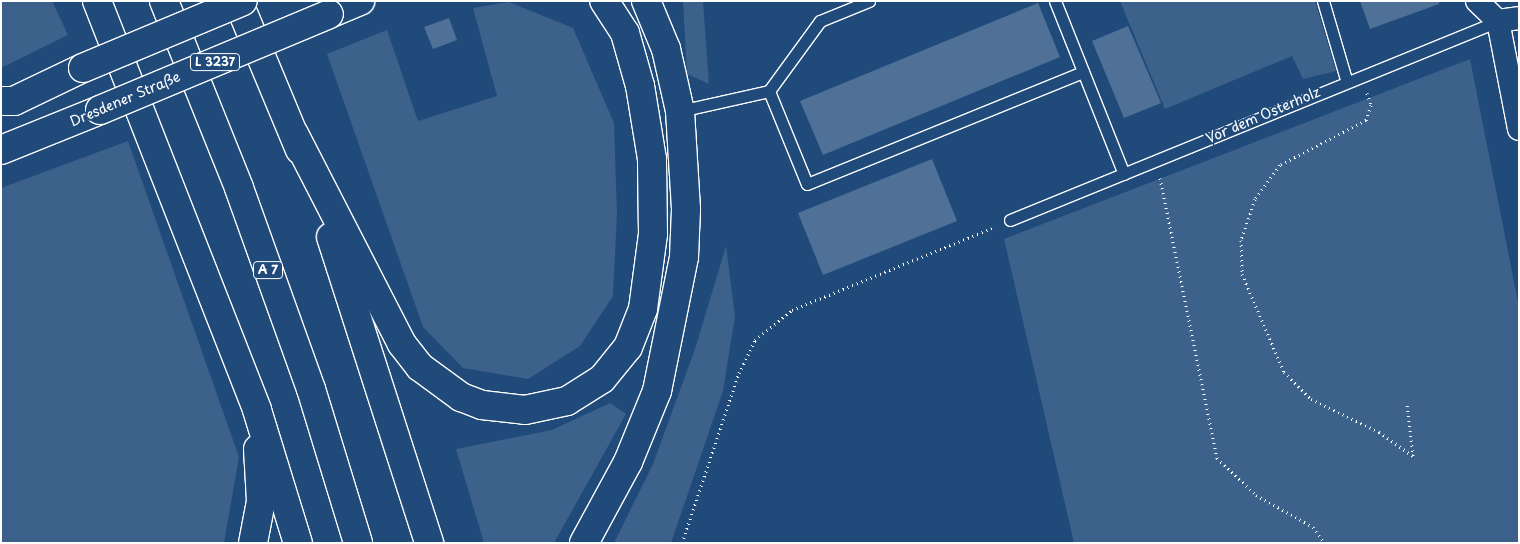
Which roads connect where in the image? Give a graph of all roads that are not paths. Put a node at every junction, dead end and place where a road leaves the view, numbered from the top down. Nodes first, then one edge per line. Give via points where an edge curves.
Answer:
1 (97, 1) edge
2 (164, 1) edge
3 (238, 1) edge
4 (243, 1) edge
5 (360, 1) edge
6 (604, 1) edge
7 (646, 1) edge
8 (667, 1) edge
9 (869, 1) edge
10 (1054, 1) edge
11 (1323, 1) edge
12 (1477, 1) edge
13 (1508, 19) edge
14 (666, 49) junction
15 (1083, 72) junction
16 (1346, 79) junction
17 (769, 91) junction
18 (7, 101) edge
19 (680, 111) junction
20 (1519, 129) edge
21 (294, 134) junction
22 (1, 150) edge
23 (1124, 174) junction
24 (1010, 220) road end
25 (256, 410) junction
26 (253, 543) edge
27 (298, 543) edge
28 (358, 543) edge
29 (429, 543) edge
30 (584, 543) edge

1 - 25 main road
2 - 28 main road, A 7 via 252,225 311,389
3 - 21 main road
4 - 18 main road, bridge
5 - 22 main road, Dresdener Straße / L 3237, bridge
6 - 21 main road via 625,32 640,86 652,159 653,234 643,309 628,347 602,379 567,401 525,410 482,405 461,397 420,367 402,344
7 - 14 main road
8 - 14 main road
9 - 17 lane via 820,21
10 - 15 lane
11 - 16 lane
12 - 13 street
13 - 16 lane, Vor dem Osterholz
13 - 20 street
14 - 19 main road
15 - 17 lane via 807,184
15 - 23 lane
16 - 23 lane, Vor dem Osterholz
17 - 19 lane
19 - 30 main road via 686,208 679,296 667,354 628,462
21 - 29 main road via 386,399
23 - 24 lane, Vor dem Osterholz
25 - 26 main road via 261,501
25 - 27 main road

